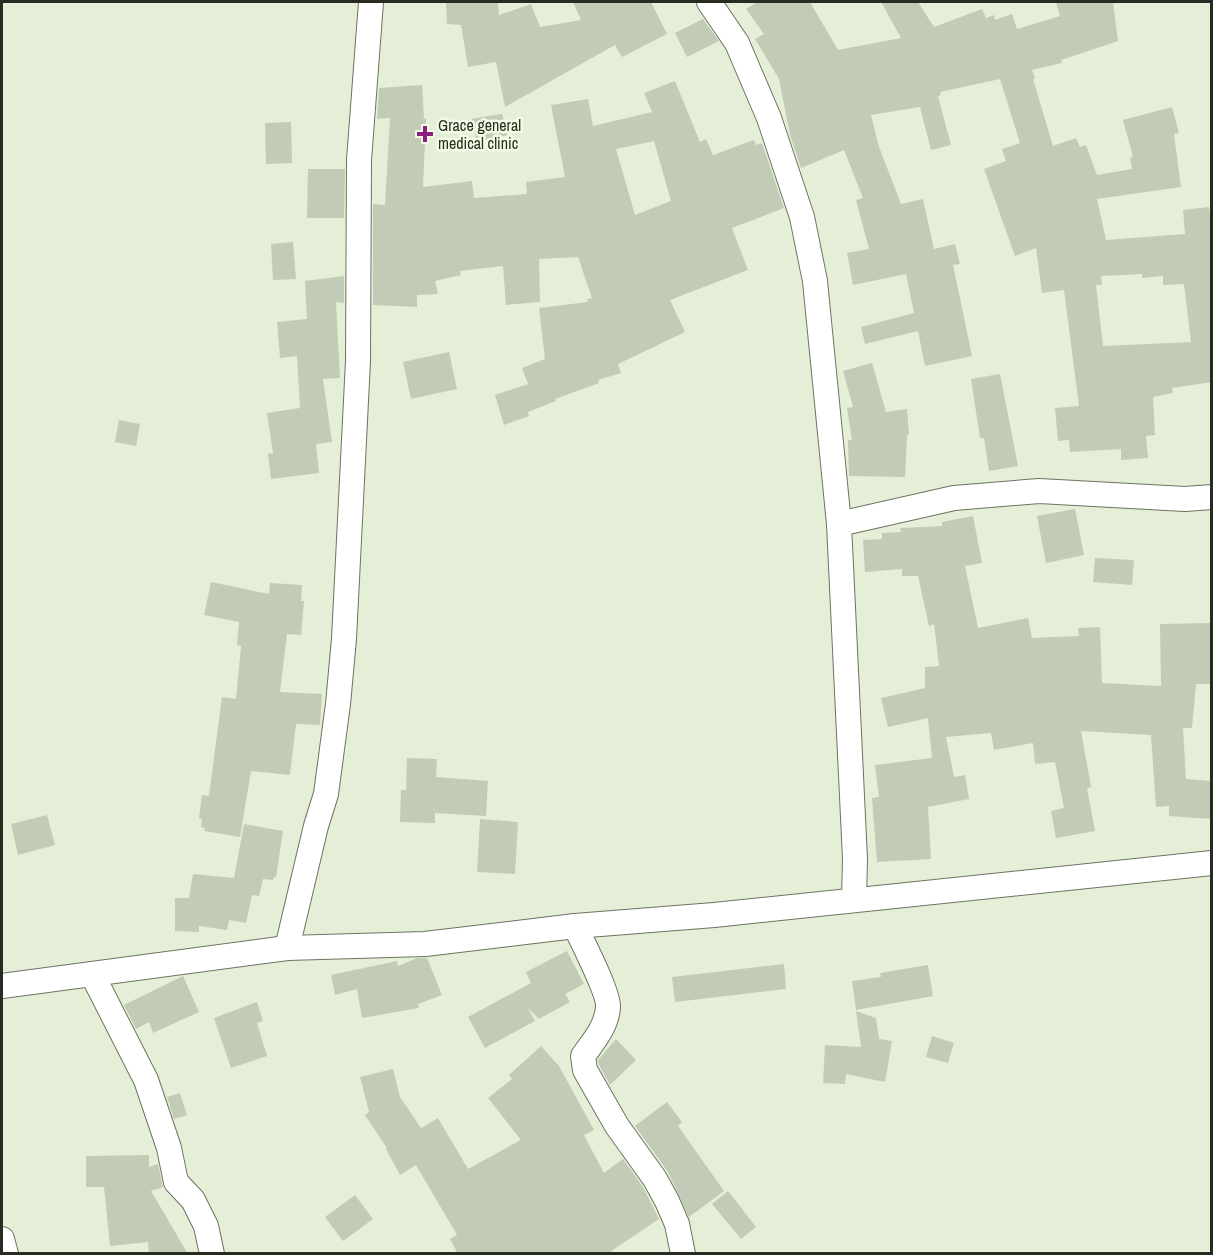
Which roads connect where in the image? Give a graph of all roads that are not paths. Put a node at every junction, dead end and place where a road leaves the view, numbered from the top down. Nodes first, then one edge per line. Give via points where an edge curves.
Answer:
1 (371, 2) edge
2 (710, 2) edge
3 (1212, 497) edge
4 (839, 524) junction
5 (1212, 863) edge
6 (854, 900) junction
7 (575, 926) junction
8 (287, 948) junction
9 (92, 974) junction
10 (2, 986) edge
11 (2, 1239) edge
12 (6, 1254) edge
13 (212, 1254) edge
14 (683, 1254) edge

1 - 8 street via 359,160 358,361 344,639 326,794
2 - 4 street via 737,43 769,118 802,217 815,281
3 - 4 street via 1039,491 954,498
4 - 6 street
5 - 6 street
6 - 7 street
7 - 8 street via 425,944
7 - 14 street via 609,1005 602,1028 583,1056 585,1070 667,1201
8 - 9 street
9 - 10 street
9 - 13 street via 146,1080 176,1182 193,1200 206,1226
11 - 12 street

